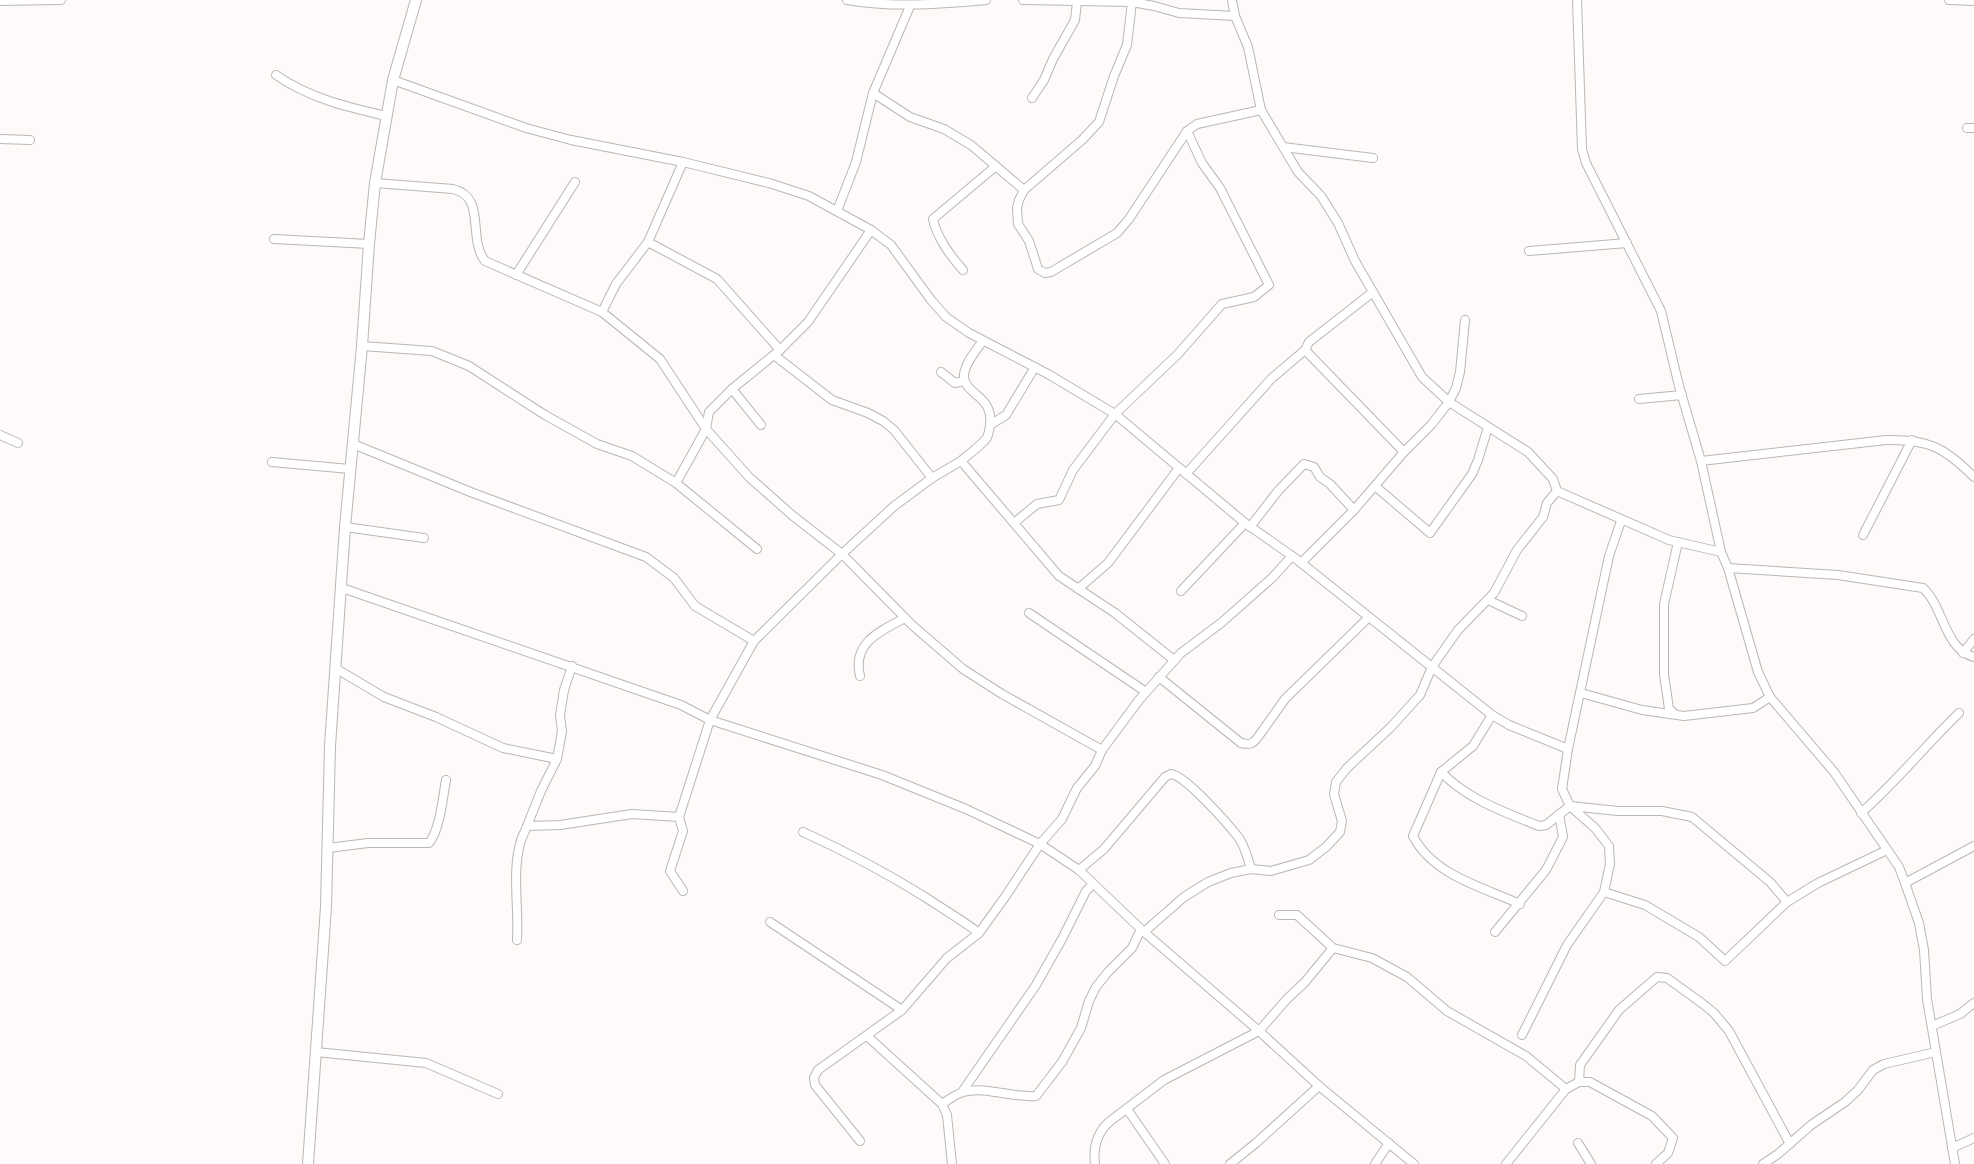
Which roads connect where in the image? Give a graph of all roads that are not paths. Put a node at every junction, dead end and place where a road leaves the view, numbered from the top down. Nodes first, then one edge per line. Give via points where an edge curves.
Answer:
1 (0, 0) edge
2 (61, 0) edge
3 (416, 0) edge
4 (847, 0) edge
5 (986, 0) edge
6 (1023, 0) edge
7 (1233, 0) edge
8 (1577, 0) edge
9 (1948, 0) edge
10 (1974, 1) edge
11 (1077, 2) junction
12 (1132, 2) junction
13 (905, 4) edge
14 (1235, 16) junction
15 (276, 75) dead end
16 (393, 80) junction
17 (873, 93) junction
18 (1032, 98) dead end
19 (1261, 110) junction
20 (387, 116) junction
21 (1187, 131) junction
22 (0, 139) edge
23 (30, 140) dead end
24 (1283, 147) junction
25 (1373, 158) dead end
26 (683, 162) junction
27 (996, 166) junction
28 (576, 182) dead end
29 (375, 183) junction
30 (1024, 190) junction
31 (837, 212) junction
32 (870, 230) junction
33 (274, 239) dead end
34 (648, 242) junction
35 (1627, 243) junction
36 (369, 244) junction
37 (1529, 251) dead end
38 (963, 270) dead end
39 (516, 275) junction
40 (1373, 292) junction
41 (602, 312) junction
42 (1465, 320) dead end
43 (983, 341) junction
44 (362, 346) junction
45 (1305, 350) junction
46 (777, 353) junction
47 (1035, 367) junction
48 (941, 372) dead end
49 (964, 381) junction
50 (732, 389) junction
51 (1682, 395) junction
52 (1639, 399) dead end
53 (1449, 402) junction
54 (989, 408) junction
55 (1114, 414) junction
56 (1006, 415) junction
57 (761, 425) dead end
58 (990, 425) junction
59 (1488, 427) junction
60 (706, 429) junction
61 (0, 435) edge
62 (1912, 440) junction
63 (18, 443) dead end
64 (353, 444) junction
65 (1404, 452) junction
66 (961, 461) junction
67 (1701, 461) junction
68 (272, 462) dead end
69 (350, 469) junction
70 (1183, 471) junction
71 (1974, 477) edge
72 (932, 478) junction
73 (676, 483) junction
74 (1375, 486) junction
75 (1557, 491) junction
76 (1354, 510) junction
77 (1621, 521) junction
78 (1014, 523) junction
79 (1247, 525) junction
80 (345, 527) junction
81 (1863, 536) dead end
82 (424, 538) dead end
83 (1678, 542) junction
84 (757, 549) dead end
85 (1721, 552) junction
86 (842, 554) junction
87 (1292, 556) junction
88 (1301, 563) junction
89 (1728, 568) junction
90 (342, 588) junction
91 (1078, 589) junction
92 (1181, 591) dead end
93 (1488, 600) junction
94 (1029, 613) dead end
95 (1522, 616) dead end
96 (905, 618) junction
97 (1368, 618) junction
98 (1974, 639) edge
99 (754, 641) junction
100 (1963, 653) junction
101 (1974, 657) edge
102 (1174, 660) junction
103 (572, 666) junction
104 (1432, 667) junction
105 (335, 668) junction
106 (860, 676) dead end
107 (1159, 677) junction
108 (1146, 692) junction
109 (1581, 693) junction
110 (1770, 696) junction
111 (1959, 713) dead end
112 (1675, 714) junction
113 (1492, 715) junction
114 (710, 720) junction
115 (1568, 749) junction
116 (1102, 750) junction
117 (557, 759) junction
118 (1441, 772) junction
119 (446, 780) dead end
120 (1570, 806) junction
121 (1861, 813) junction
122 (1559, 814) junction
123 (679, 817) junction
124 (527, 826) junction
125 (803, 832) dead end
126 (1040, 844) junction
127 (1974, 846) edge
128 (328, 848) junction
129 (1887, 850) junction
130 (1251, 869) junction
131 (1079, 870) junction
132 (1905, 883) junction
133 (1093, 884) junction
134 (683, 891) dead end
135 (1604, 892) junction
136 (1787, 902) junction
137 (1520, 904) junction
138 (1279, 915) dead end
139 (770, 922) dead end
140 (1143, 931) junction
141 (1496, 932) dead end
142 (978, 933) junction
143 (517, 940) dead end
144 (1333, 948) junction
145 (1974, 1003) edge
146 (902, 1010) junction
147 (1932, 1026) junction
148 (1259, 1030) junction
149 (1522, 1035) dead end
150 (867, 1036) junction
151 (315, 1052) junction
152 (1936, 1052) junction
153 (1579, 1082) junction
154 (1319, 1086) junction
155 (1566, 1089) junction
156 (962, 1092) junction
157 (498, 1094) dead end
158 (942, 1104) junction
159 (1128, 1109) junction
160 (1974, 1138) edge
161 (860, 1142) dead end
162 (1389, 1143) junction
163 (1578, 1143) dead end
164 (1790, 1144) junction
165 (1952, 1148) junction
166 (308, 1164) edge
167 (952, 1164) edge
168 (1095, 1164) edge
169 (1165, 1164) edge
170 (1230, 1164) edge
171 (1375, 1164) edge
172 (1414, 1164) edge
173 (1506, 1164) edge
174 (1591, 1164) edge
175 (1656, 1164) edge
176 (1763, 1164) edge
177 (1955, 1164) edge

1 - 2 street
3 - 16 main road
4 - 13 street
5 - 13 street
6 - 11 street
7 - 14 street
8 - 35 street via 1582,149
9 - 10 street
11 - 12 street
11 - 18 street via 1075,20
12 - 14 street via 1179,13
12 - 30 street via 1128,45 1100,122
13 - 17 street
14 - 19 street via 1248,47
15 - 20 street via 314,96
16 - 20 main road
16 - 26 street via 526,128
17 - 27 street via 910,117 971,144
17 - 31 street via 856,162
19 - 21 street via 1197,124
19 - 24 street
20 - 29 main road
21 - 30 street via 1117,233 1052,272 1038,268 1029,241 1017,224 1018,200
21 - 55 street via 1269,285 1254,297 1222,304 1178,354
22 - 23 street
24 - 25 street
24 - 40 street via 1338,223
26 - 31 street via 769,183 809,196
26 - 34 street
27 - 30 street
27 - 38 street via 933,219
28 - 39 street
29 - 36 main road
29 - 39 street via 464,191 471,201 481,257
31 - 32 street
32 - 43 street via 891,244 946,317
32 - 46 street via 808,322
33 - 36 street
34 - 41 street via 616,284
34 - 46 street via 717,279
35 - 37 street
35 - 51 street via 1661,311
36 - 44 main road
39 - 41 street
40 - 45 street
40 - 53 street via 1422,378
41 - 60 street via 660,359
42 - 53 street via 1460,372
43 - 47 street
43 - 49 street via 964,372
44 - 64 main road
44 - 73 street via 432,351 470,366 555,421 597,444 632,456
45 - 65 street
45 - 70 street via 1271,379
46 - 50 street
46 - 72 street via 832,400 868,413 894,430
47 - 55 street
47 - 56 street
48 - 49 street via 955,383
49 - 54 street
50 - 57 street
50 - 60 street via 708,412
51 - 52 street
51 - 67 street
53 - 59 street
53 - 65 street
54 - 56 street
54 - 58 street
55 - 70 street
55 - 78 street via 1072,470 1059,500 1037,504
56 - 58 street
58 - 66 street via 988,437
59 - 74 street via 1472,474 1430,533
59 - 75 street via 1528,452 1553,479
60 - 73 street
60 - 86 street via 749,477
61 - 63 street
62 - 67 street
62 - 71 street via 1956,459
62 - 81 street
64 - 69 main road
64 - 99 street via 646,557 674,578 696,606
65 - 74 street
66 - 72 street
66 - 78 street
67 - 85 street
68 - 69 street
69 - 80 main road
70 - 79 street
70 - 91 street via 1108,563
72 - 86 street via 893,507
73 - 84 street
74 - 76 street
75 - 77 street
75 - 93 street
76 - 79 street via 1314,468 1304,464
76 - 88 street
77 - 83 street
77 - 109 street via 1609,555
78 - 91 street via 1059,576
79 - 87 street
79 - 92 street
80 - 82 street
80 - 90 main road
83 - 85 street
83 - 112 street via 1664,604 1664,674 1669,709
85 - 89 street
86 - 96 street
86 - 99 street
87 - 88 street
87 - 102 street via 1221,623
88 - 97 street
89 - 100 street via 1838,575 1923,588 1931,595
89 - 110 street via 1758,672
90 - 103 street
90 - 105 main road
91 - 102 street
93 - 95 street
93 - 104 street via 1458,630
94 - 108 street
96 - 106 street via 877,633 860,652
96 - 116 street via 963,669
97 - 104 street
97 - 107 street via 1285,699 1248,745
98 - 100 street
99 - 114 street
100 - 101 street
102 - 107 street
103 - 114 street via 681,705
103 - 117 street via 564,690
104 - 113 street
104 - 130 street via 1420,695 1336,782 1340,832 1309,860 1271,871
105 - 117 street via 384,697 503,748
105 - 128 main road
107 - 108 street
108 - 116 street
109 - 112 street via 1642,710
109 - 115 street
110 - 112 street via 1753,708
110 - 121 street via 1834,772
111 - 121 street via 1889,789
113 - 115 street
113 - 118 street via 1473,746
114 - 123 street
114 - 126 street via 882,775
115 - 120 street via 1562,789
116 - 126 street via 1062,819
117 - 124 street
118 - 122 street via 1473,797 1539,826
118 - 137 street via 1413,836 1417,845 1445,871
119 - 128 street via 429,843 368,843
120 - 122 street
120 - 135 street via 1609,846
120 - 136 street via 1662,811 1692,817 1770,882
121 - 129 street
122 - 137 street via 1563,837 1546,870
123 - 124 street via 632,813 560,825
123 - 134 street via 683,831 670,871
124 - 143 street via 520,844 516,889
125 - 142 street via 894,877
126 - 131 street
126 - 142 street
127 - 132 street
128 - 151 main road
129 - 132 street
129 - 136 street
130 - 131 street via 1240,840 1218,813 1180,777 1171,774 1104,849
130 - 140 street via 1208,882
131 - 133 street
132 - 147 street via 1919,923
133 - 140 street
133 - 156 street via 1036,985
135 - 136 street via 1645,905 1699,937 1725,961
135 - 149 street via 1567,945
137 - 141 street
138 - 144 street via 1297,915
139 - 146 street
140 - 148 street
140 - 156 street via 1096,987 1081,1028 1036,1096
142 - 146 street via 947,958
144 - 148 street
144 - 155 street via 1372,958 1407,977 1447,1011 1526,1056
145 - 147 street
146 - 150 street
147 - 152 street
148 - 154 street
148 - 159 street via 1164,1080
150 - 158 street
150 - 161 street via 818,1070 814,1078 815,1085
151 - 157 street via 426,1063
151 - 166 main road
152 - 164 street via 1873,1070 1845,1102
152 - 165 street
153 - 155 street
153 - 164 street via 1580,1065 1619,1010 1657,977 1668,978 1714,1013 1729,1031
153 - 175 street via 1590,1082 1652,1116 1673,1138 1668,1153
154 - 162 street
154 - 170 street
155 - 173 street
156 - 158 street
158 - 167 street via 947,1115
159 - 168 street via 1102,1128 1094,1151
159 - 169 street
160 - 165 street
162 - 171 street
162 - 172 street
163 - 174 street
164 - 176 street
165 - 177 street

